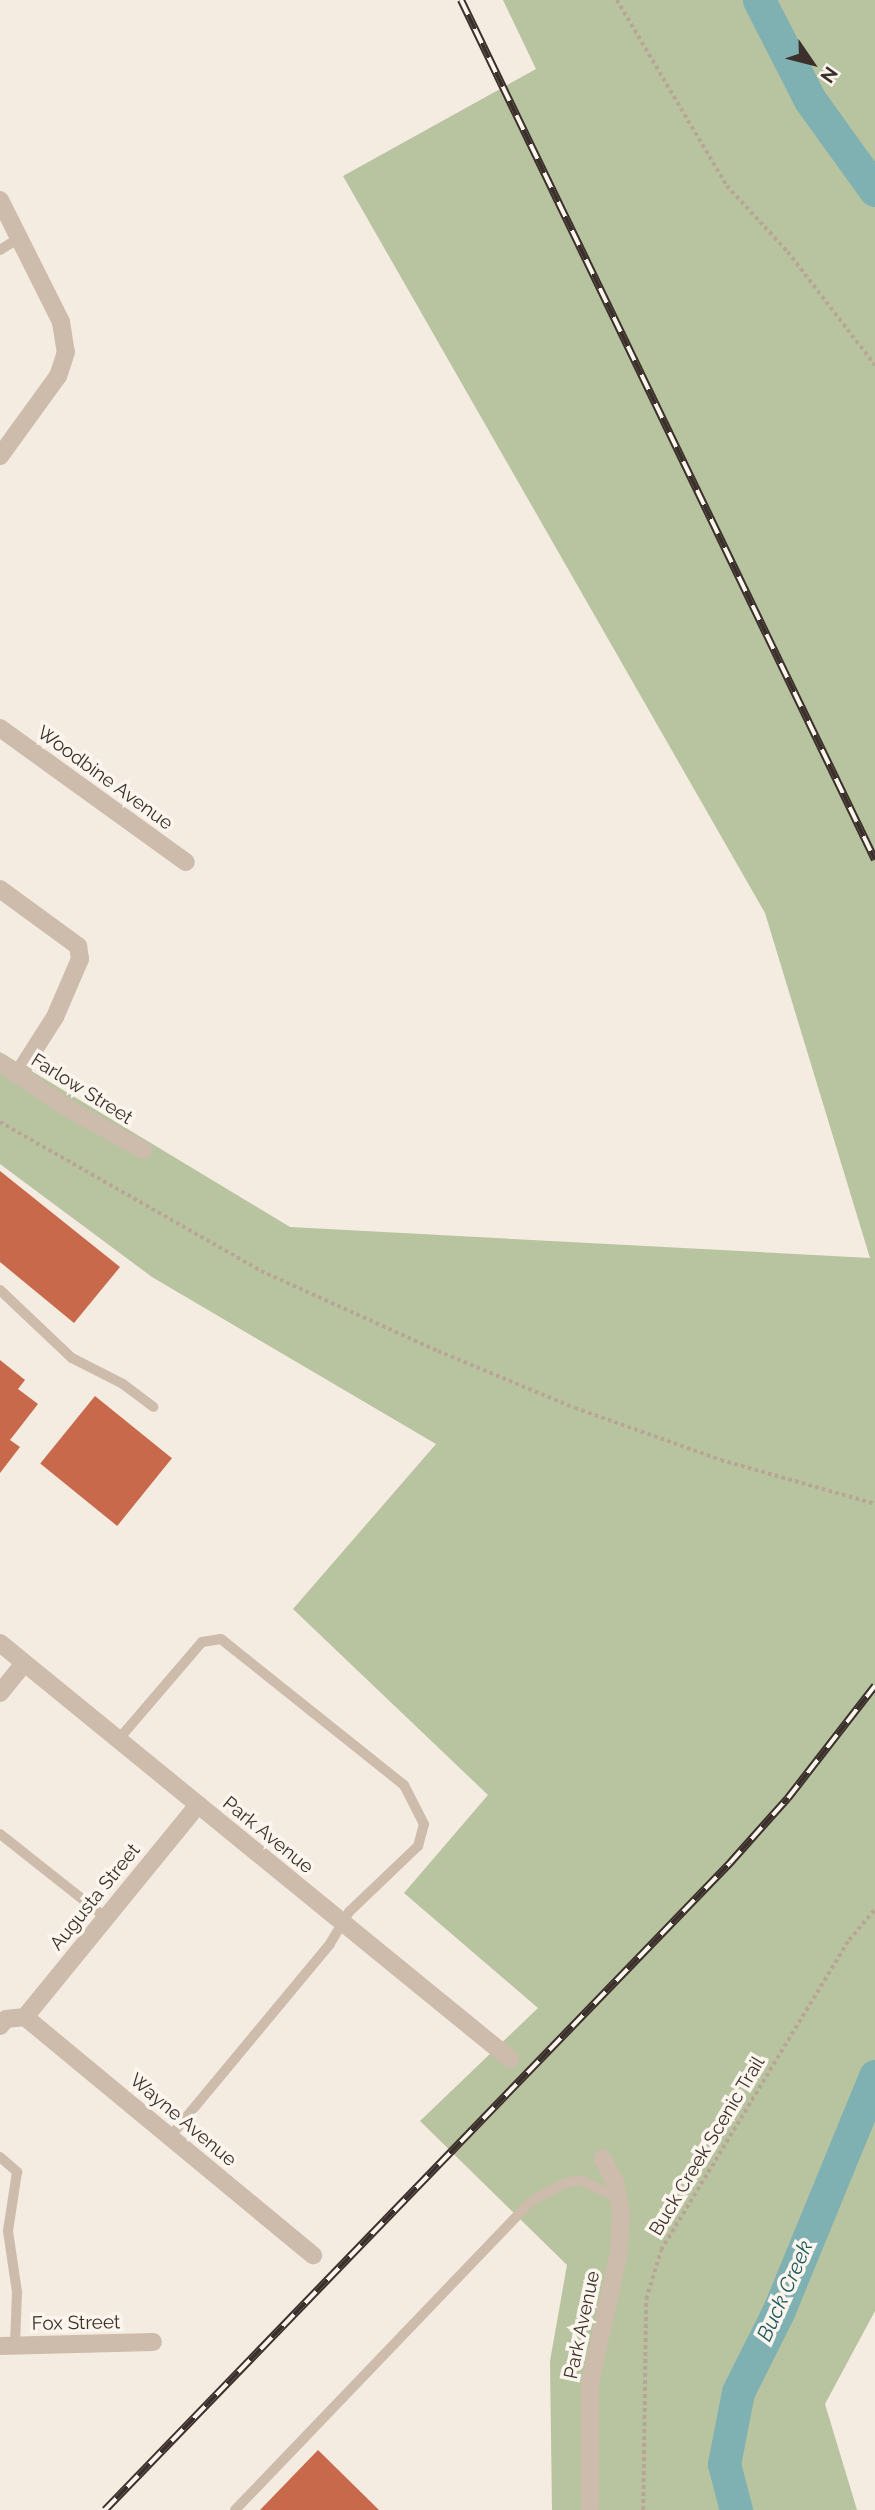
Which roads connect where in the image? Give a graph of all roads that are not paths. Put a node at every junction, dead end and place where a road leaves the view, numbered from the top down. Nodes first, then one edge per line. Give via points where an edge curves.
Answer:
1 (0, 200) edge
2 (19, 238) junction
3 (0, 250) edge
4 (0, 456) edge
5 (0, 728) edge
6 (186, 862) dead end
7 (0, 889) edge
8 (0, 1062) edge
9 (18, 1074) junction
10 (143, 1150) dead end
11 (0, 1290) edge
12 (153, 1407) dead end
13 (0, 1643) edge
14 (24, 1663) junction
15 (0, 1693) edge
16 (118, 1740) junction
17 (198, 1805) junction
18 (0, 1834) edge
19 (105, 1917) junction
20 (344, 1924) junction
21 (25, 2017) junction
22 (0, 2026) edge
23 (510, 2059) dead end
24 (170, 2137) junction
25 (0, 2157) edge
26 (603, 2158) dead end
27 (620, 2199) junction
28 (313, 2255) dead end
29 (153, 2343) dead end
30 (7, 2345) edge
31 (590, 2505) dead end
32 (235, 2510) edge

1 - 2 street
2 - 3 lane
2 - 4 street via 61,322 66,352 58,376
5 - 6 street, Woodbine Avenue
7 - 9 street via 78,946 80,959 67,996
8 - 9 street, Farlow Street
9 - 10 street, Farlow Street via 68,1109
11 - 12 lane via 72,1358 123,1384
13 - 14 street, Park Avenue
14 - 15 street
14 - 16 street, Park Avenue
16 - 17 street, Park Avenue
16 - 20 lane via 193,1651 212,1638 237,1648 367,1753 415,1799 424,1836 349,1912
17 - 19 street, Augusta Street
17 - 20 street, Park Avenue
18 - 19 lane
19 - 21 street, Augusta Street
20 - 23 street, Park Avenue
20 - 24 lane
21 - 22 street via 6,2019
21 - 24 street, Wayne Avenue
24 - 28 street, Wayne Avenue
25 - 30 lane via 18,2172 8,2231 16,2292
26 - 27 street, Park Avenue
27 - 31 street, Park Avenue via 619,2252 590,2383 586,2462
27 - 32 lane via 581,2180 531,2202
29 - 30 street, Fox Street

